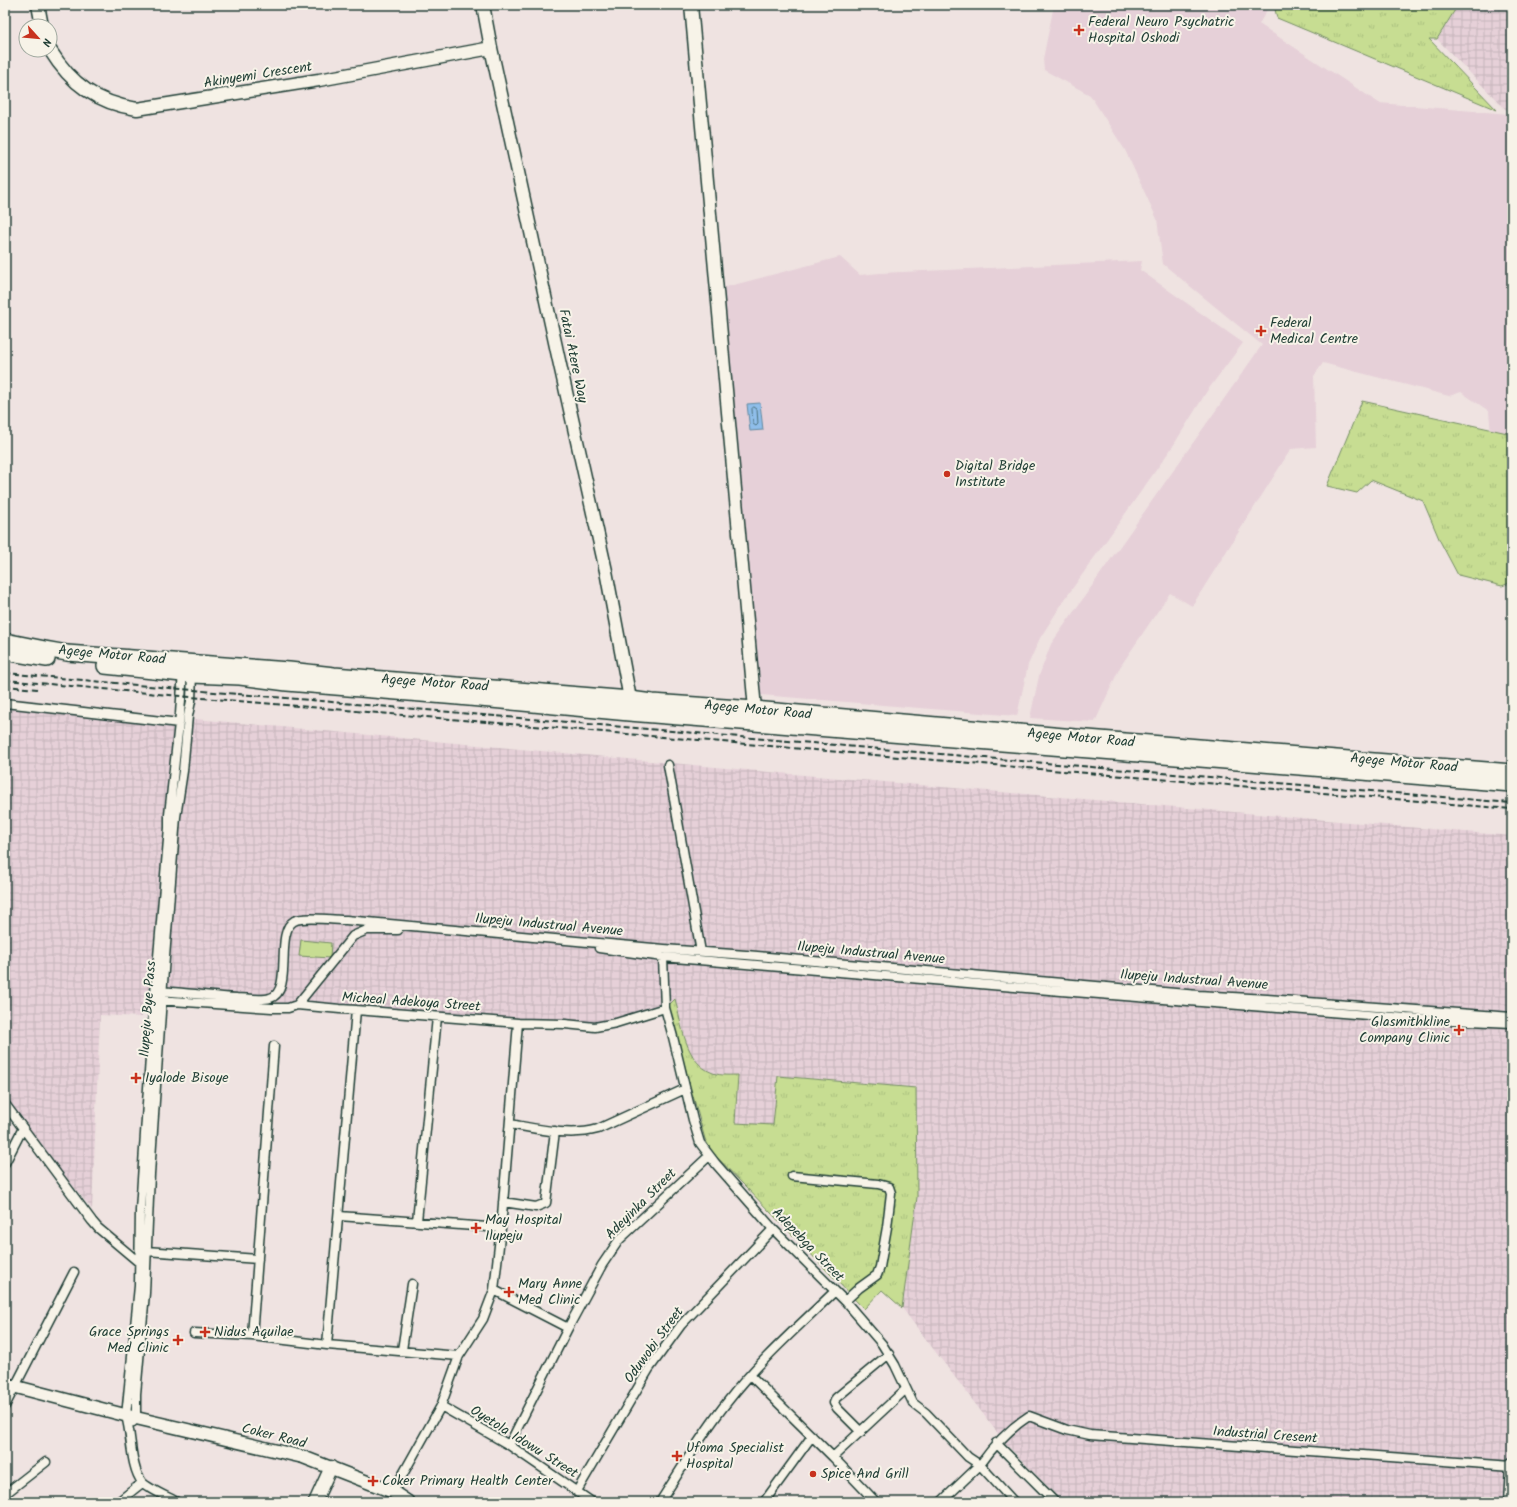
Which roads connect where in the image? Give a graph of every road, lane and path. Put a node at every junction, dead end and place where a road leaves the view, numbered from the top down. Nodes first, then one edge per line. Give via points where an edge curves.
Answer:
1 (38, 5) edge
2 (483, 5) edge
3 (691, 5) edge
4 (40, 18) edge
5 (491, 48) junction
6 (55, 58) edge
7 (5, 641) edge
8 (5, 652) edge
9 (187, 668) junction
10 (5, 703) edge
11 (630, 706) junction
12 (756, 709) junction
13 (179, 723) junction
14 (668, 765) dead end
15 (1441, 772) junction
16 (1512, 772) edge
17 (1512, 784) edge
18 (701, 952) junction
19 (663, 957) junction
20 (158, 996) junction
21 (297, 1005) junction
22 (664, 1008) junction
23 (356, 1010) junction
24 (436, 1017) junction
25 (1512, 1017) edge
26 (518, 1023) junction
27 (1512, 1023) edge
28 (274, 1046) dead end
29 (685, 1089) junction
30 (5, 1104) edge
31 (510, 1124) junction
32 (23, 1128) junction
33 (555, 1131) junction
34 (709, 1156) junction
35 (5, 1163) edge
36 (792, 1176) dead end
37 (503, 1202) junction
38 (339, 1216) junction
39 (417, 1221) junction
40 (501, 1228) junction
41 (773, 1229) junction
42 (146, 1251) junction
43 (258, 1259) junction
44 (143, 1266) junction
45 (74, 1272) dead end
46 (412, 1284) dead end
47 (494, 1290) junction
48 (835, 1292) junction
49 (845, 1301) junction
50 (568, 1328) junction
51 (194, 1333) dead end
52 (252, 1336) junction
53 (327, 1345) junction
54 (402, 1350) junction
55 (889, 1354) junction
56 (459, 1356) junction
57 (750, 1374) junction
58 (10, 1385) edge
59 (906, 1389) junction
60 (5, 1406) edge
61 (441, 1406) junction
62 (131, 1421) junction
63 (861, 1432) junction
64 (812, 1436) junction
65 (996, 1443) junction
66 (509, 1445) junction
67 (833, 1457) junction
68 (46, 1462) dead end
69 (982, 1462) junction
70 (1512, 1466) edge
71 (331, 1467) junction
72 (142, 1483) junction
73 (577, 1491) junction
74 (393, 1492) junction
75 (5, 1494) edge
76 (873, 1501) edge
77 (118, 1502) edge
78 (177, 1502) edge
79 (315, 1502) edge
80 (408, 1502) edge
81 (592, 1502) edge
82 (660, 1502) edge
83 (764, 1502) edge
84 (941, 1502) edge
85 (1014, 1502) edge
86 (1055, 1502) edge
87 (1510, 1502) edge

1 - 4 street
2 - 5 street, Fatai Atere Way
3 - 12 street
5 - 6 street, Akinyemi Crescent via 320,80 137,109 113,104 91,93 76,83
5 - 11 street, Fatai Atere Way via 606,571
7 - 9 highway, Agege Motor Road via 67,653
8 - 9 highway, Agege Motor Road via 65,662
9 - 11 highway, Agege Motor Road via 287,683 458,697
9 - 13 street, Ilupeju Bye Pass
9 - 20 street, Ilupeju Bye Pass via 191,701 176,817
10 - 13 street
11 - 12 highway, Agege Motor Road via 652,702
11 - 15 highway, Agege Motor Road
12 - 15 highway, Agege Motor Road
13 - 20 street, Ilupeju Bye Pass via 169,815
14 - 18 street
15 - 16 highway, Agege Motor Road
15 - 17 highway, Agege Motor Road
18 - 20 street, Ilupeju Industrual Avenue via 305,918 295,920 288,926 282,983 278,992 270,998
18 - 25 street, Ilupeju Industrual Avenue via 1198,995
19 - 21 street, Ilupeju Industrual Avenue via 506,938 405,930 367,930 353,936
19 - 22 street, Adepebga Street
19 - 27 street, Ilupeju Industrual Avenue via 1406,1018
20 - 21 street, Micheal Adekoya Street via 272,1008
20 - 42 street, Ilupeju Bye Pass
20 - 44 street, Ilupeju Bye Pass via 140,1210
21 - 23 street, Micheal Adekoya Street
22 - 26 street, Micheal Adekoya Street via 595,1027
22 - 29 street, Adepebga Street
23 - 24 street, Micheal Adekoya Street
23 - 38 street
24 - 26 street, Micheal Adekoya Street
24 - 39 street
26 - 31 street
28 - 43 street
29 - 33 street via 598,1129 586,1132
29 - 34 street, Adepebga Street via 697,1136
30 - 32 street
31 - 33 street
31 - 37 street
32 - 35 street
32 - 44 street via 98,1228
33 - 37 street via 546,1203 536,1207
34 - 41 street, Adepebga Street
34 - 50 street, Adeyinka Street via 619,1240 602,1265
36 - 49 street via 889,1187 891,1193 880,1267 876,1274
37 - 40 street
38 - 39 street
38 - 53 street
39 - 40 street
40 - 47 street
41 - 48 street, Adepebga Street
41 - 73 street, Oduwobi Street via 681,1324 649,1369
42 - 43 street
42 - 44 street, Ilupeju Bye Pass
43 - 52 street
44 - 62 street, Ilupeju Bye Pass via 139,1286
45 - 58 street
46 - 54 street
47 - 50 street
47 - 56 street via 483,1319
48 - 49 street, Adepebga Street
48 - 57 street
49 - 55 street, Adepebga Street
50 - 66 street, Adeyinka Street
51 - 52 street
52 - 53 street
53 - 54 street
54 - 56 street
55 - 59 street, Adepebga Street
55 - 63 street via 836,1398 834,1403
56 - 61 street
57 - 64 street
57 - 82 street via 706,1431
58 - 60 street
58 - 62 street, Coker Road
59 - 63 street
59 - 69 street, Adepebga Street via 913,1403 968,1457
61 - 66 street, Oyetola Idowu Street
61 - 74 street
62 - 71 street, Coker Road via 303,1457
62 - 72 street, Ilupeju Bye Pass via 134,1467
63 - 67 street
64 - 67 street
64 - 83 street
65 - 69 street
65 - 70 street, Industrial Cresent via 1029,1416 1067,1430 1090,1435
65 - 86 street
66 - 73 street, Oyetola Idowu Street
67 - 76 street
68 - 75 street
69 - 84 street
69 - 85 street, Adepebga Street
70 - 87 street
71 - 74 street, Coker Road
71 - 79 street
72 - 77 street
72 - 78 street
73 - 81 street, Oyetola Idowu Street
74 - 80 street, Coker Road

